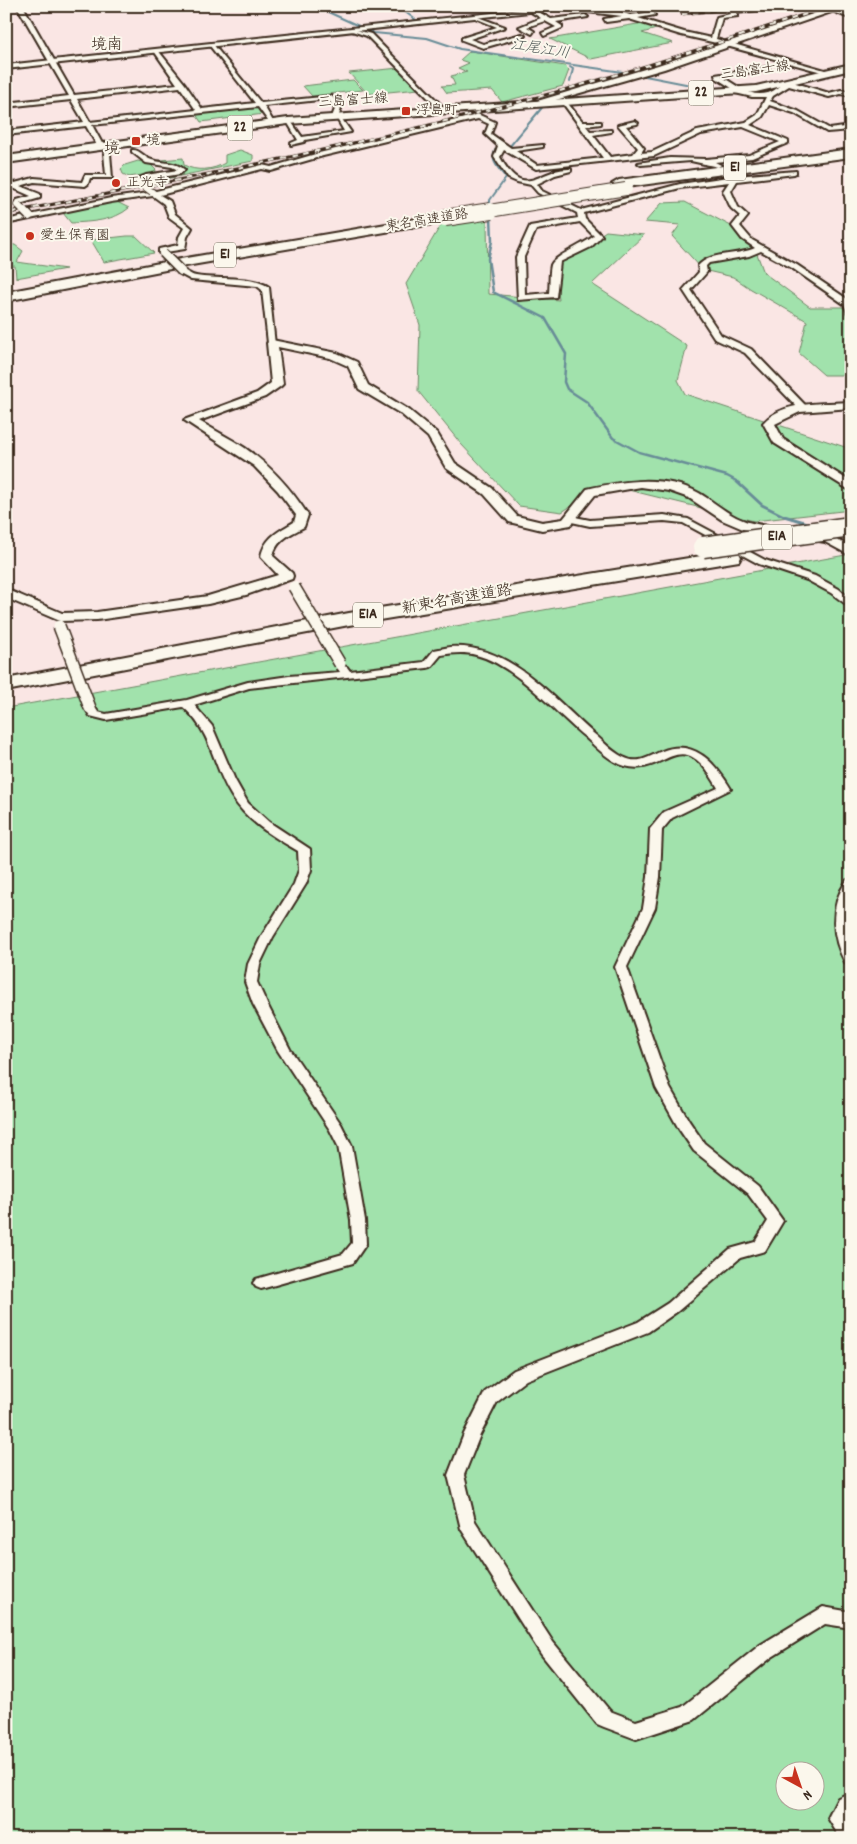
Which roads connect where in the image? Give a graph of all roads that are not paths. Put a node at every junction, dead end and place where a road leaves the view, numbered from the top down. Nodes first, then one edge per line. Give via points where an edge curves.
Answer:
1 (20, 6) edge
2 (497, 6) edge
3 (580, 6) edge
4 (781, 6) edge
5 (845, 6) edge
6 (564, 8) junction
7 (833, 9) edge
8 (533, 11) junction
9 (507, 14) junction
10 (653, 14) dead end
11 (477, 17) junction
12 (585, 17) dead end
13 (631, 17) junction
14 (851, 17) edge
15 (546, 20) junction
16 (606, 20) dead end
17 (514, 25) dead end
18 (522, 27) junction
19 (499, 29) junction
20 (356, 30) junction
21 (532, 32) dead end
22 (544, 34) dead end
23 (713, 40) junction
24 (212, 45) junction
25 (731, 45) junction
26 (157, 51) junction
27 (51, 62) junction
28 (6, 67) edge
29 (849, 68) edge
30 (768, 69) dead end
31 (830, 72) junction
32 (789, 83) junction
33 (183, 85) junction
34 (737, 91) junction
35 (851, 94) edge
36 (770, 95) junction
37 (72, 98) junction
38 (547, 102) junction
39 (766, 102) junction
40 (6, 105) edge
41 (260, 105) junction
42 (444, 110) junction
43 (201, 112) junction
44 (477, 113) junction
45 (337, 117) junction
46 (288, 121) junction
47 (635, 122) dead end
48 (271, 123) junction
49 (599, 123) dead end
50 (88, 124) junction
51 (582, 124) junction
52 (744, 125) junction
53 (851, 128) edge
54 (609, 131) dead end
55 (6, 133) edge
56 (588, 133) junction
57 (301, 139) junction
58 (293, 144) dead end
59 (502, 146) junction
60 (541, 146) dead end
61 (129, 149) junction
62 (104, 150) junction
63 (512, 150) junction
64 (851, 153) edge
65 (607, 158) junction
66 (635, 159) junction
67 (851, 159) edge
68 (6, 160) edge
69 (709, 160) junction
70 (718, 165) dead end
71 (794, 172) dead end
72 (734, 179) junction
73 (6, 182) edge
74 (532, 183) junction
75 (16, 185) junction
76 (623, 186) junction
77 (152, 193) junction
78 (580, 212) junction
79 (442, 215) junction
80 (30, 217) junction
81 (582, 220) junction
82 (6, 222) edge
83 (760, 249) junction
84 (6, 291) edge
85 (6, 297) edge
86 (851, 312) edge
87 (272, 342) junction
88 (851, 405) edge
89 (803, 408) junction
90 (851, 487) edge
91 (570, 519) junction
92 (851, 527) edge
93 (851, 541) edge
94 (851, 552) edge
95 (287, 576) junction
96 (6, 593) edge
97 (851, 605) edge
98 (60, 622) junction
99 (6, 670) edge
100 (346, 675) junction
101 (6, 685) edge
102 (186, 704) junction
103 (851, 883) edge
104 (851, 961) edge
105 (261, 1283) dead end
106 (851, 1620) edge
107 (851, 1801) edge
108 (851, 1837) edge

1 - 27 street
2 - 9 street
3 - 6 street
4 - 23 street via 731,12 736,15 720,17
5 - 7 street
6 - 8 street
6 - 13 street via 607,11
7 - 14 street
7 - 25 street
8 - 9 street
8 - 15 street
9 - 11 street
10 - 13 street
11 - 19 street via 502,27
11 - 20 street
12 - 15 street
13 - 16 street
13 - 23 street
15 - 18 street
15 - 22 street via 560,27
17 - 18 street
18 - 21 street
19 - 19 street via 464,39 483,46 521,36
20 - 24 street
20 - 42 street via 369,35
23 - 25 street
24 - 26 street
24 - 41 street
25 - 31 street
25 - 38 street
26 - 27 street
26 - 33 street
27 - 28 street
27 - 37 street
29 - 31 main road, 三島富士線 / 22
30 - 34 street via 718,75
31 - 32 main road, 三島富士線 / 22
32 - 34 main road, 三島富士線 / 22
32 - 35 street via 829,95
32 - 36 street
33 - 37 street
33 - 43 street
34 - 36 street via 752,96
34 - 38 main road, 三島富士線 / 22
36 - 39 street
37 - 40 street
37 - 50 street
38 - 44 main road, 三島富士線 / 22
38 - 51 street
39 - 52 street via 760,116
39 - 53 street via 796,112 829,131
41 - 43 street
41 - 45 street via 330,97 338,109
41 - 48 street
42 - 44 main road, 三島富士線 / 22
42 - 45 main road, 三島富士線 / 22
43 - 50 street
44 - 59 street via 493,123 488,134
44 - 77 street via 271,169 262,167
45 - 46 main road, 三島富士線 / 22
45 - 57 street via 348,132
46 - 48 main road, 三島富士線 / 22
46 - 57 street
47 - 66 street via 621,125 641,148
48 - 61 main road, 三島富士線 / 22
49 - 51 street
50 - 55 street
50 - 62 street
51 - 56 street
52 - 66 street via 699,132 669,146 658,158
52 - 69 street via 786,142 750,157
54 - 56 street
56 - 65 street
57 - 58 street
59 - 63 street
59 - 74 street via 498,157 512,180
60 - 63 street
61 - 62 main road, 三島富士線 / 22
61 - 77 street, bridge via 148,162 174,164 182,170 137,181
62 - 68 main road, 三島富士線 / 22
62 - 75 street via 110,177 87,176 85,184 34,180
63 - 65 street via 536,167
64 - 76 highway, 東名高速道路 / E1
65 - 66 street
66 - 69 street via 671,162 696,158
66 - 74 street via 560,172
67 - 76 highway, 東名高速道路 / E1
69 - 70 street
71 - 72 street
72 - 78 street via 680,186
72 - 83 street via 726,190 735,208 744,216 736,226 743,237
73 - 75 street
74 - 78 street via 540,192
75 - 80 street, bridge via 37,196 18,205
76 - 79 highway, 東名高速道路 / E1, bridge
77 - 80 street
77 - 87 street, bridge via 167,203 172,215 188,228 182,247 162,253 191,278 259,284 266,288
78 - 81 street
79 - 84 highway, 東名高速道路 / E1 via 198,254
79 - 85 highway, 東名高速道路 / E1
80 - 82 street
81 - 81 street via 598,236 588,246 558,261 553,294 521,298 520,257 533,228
83 - 86 street via 775,254 821,285 847,303
83 - 89 street via 750,254 707,261 702,266 700,278 687,290 718,337 748,351
87 - 91 street via 333,355 353,364 363,386 434,435 450,465 488,491 513,519 542,526
87 - 95 street via 277,384 261,395 190,420 242,451 296,505 302,515 300,524 268,546 268,557
88 - 89 street
89 - 90 street via 784,412 769,423 778,441
91 - 94 street via 591,492 642,484 693,495 726,517 747,526 829,539
91 - 97 street via 590,523 664,518 685,521 762,562 811,578 835,591
92 - 99 highway, 新東名高速道路 / E1A, bridge via 703,547 286,614
93 - 101 highway, 新東名高速道路 / E1A via 349,619
95 - 98 street via 208,600
95 - 100 street, bridge
96 - 98 street
98 - 102 street, bridge via 94,714 106,716
100 - 102 street via 248,685
100 - 106 street via 427,665 438,652 462,649 486,655 553,703 613,757 633,764 660,758 675,750 695,753 719,777 725,789 668,815 656,829 649,908 621,967 663,1088 684,1125 699,1147 753,1190 776,1221 760,1247 735,1253 644,1327 520,1375 491,1398 456,1475 467,1524 564,1672 604,1718 636,1730 687,1714 766,1651 823,1615
102 - 105 street via 207,724 243,805 261,823 304,849 305,870 300,884 267,937 254,964 252,982 285,1051 345,1146 358,1220 359,1244 348,1259
103 - 104 street via 841,900 839,920
107 - 108 street via 838,1818

